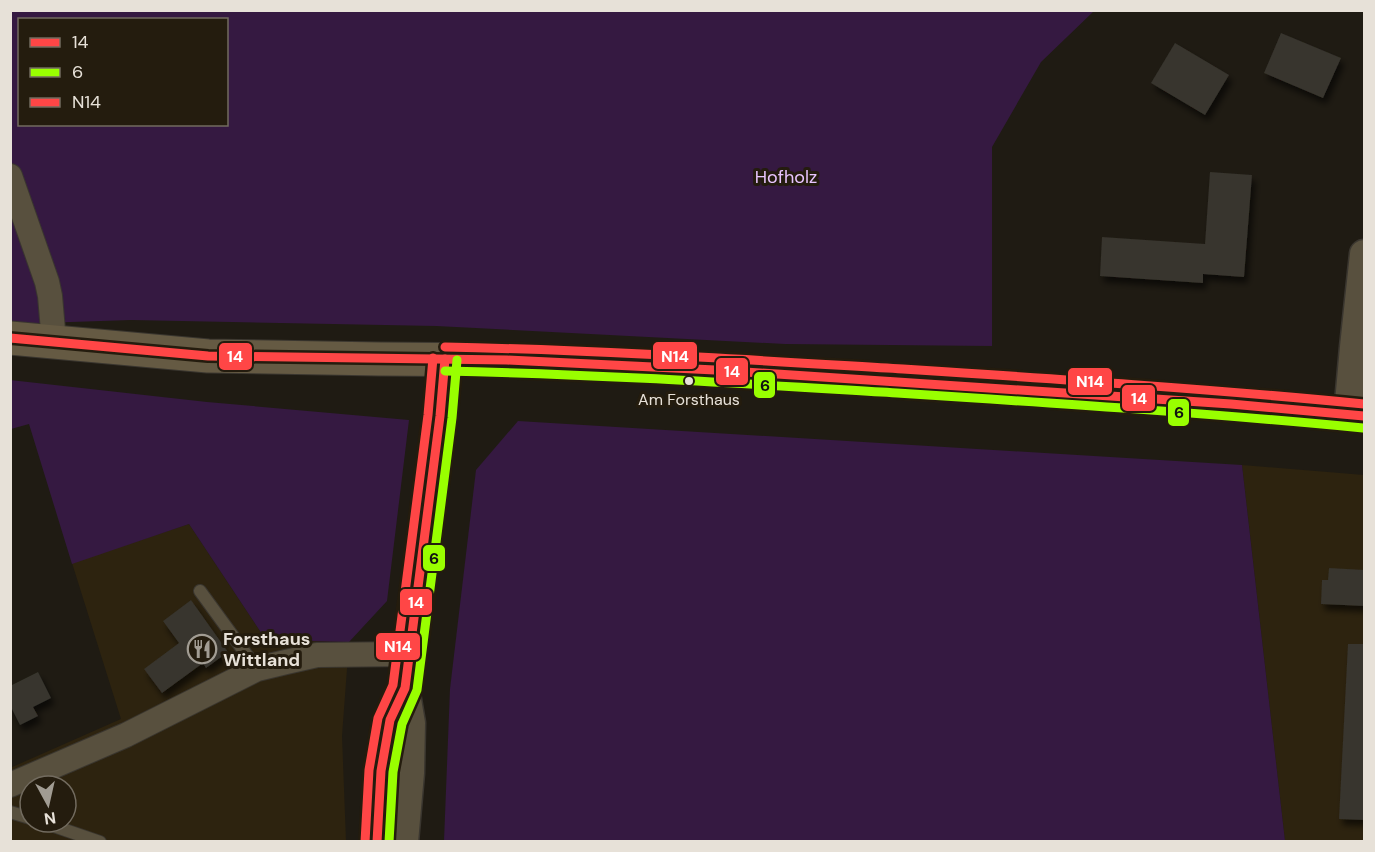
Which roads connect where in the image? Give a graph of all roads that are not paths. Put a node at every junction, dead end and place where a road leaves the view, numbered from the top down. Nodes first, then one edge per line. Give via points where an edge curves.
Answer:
1 (10, 176) edge
2 (1365, 254) edge
3 (10, 338) edge
4 (54, 342) junction
5 (445, 359) junction
6 (1356, 415) edge
7 (200, 591) dead end
8 (409, 654) junction
9 (257, 669) junction
10 (405, 688) junction
11 (10, 785) edge
12 (77, 834) edge
13 (100, 842) edge
14 (377, 842) edge
15 (404, 842) edge

1 - 4 street via 47,282
2 - 6 street via 1354,347
3 - 4 main road
4 - 5 main road via 208,356
5 - 6 main road via 715,370
5 - 8 street
7 - 9 lane
8 - 9 street via 317,656
8 - 10 street
9 - 11 street via 126,735
10 - 14 street via 390,720 381,771
10 - 15 street via 411,723
12 - 13 lane

